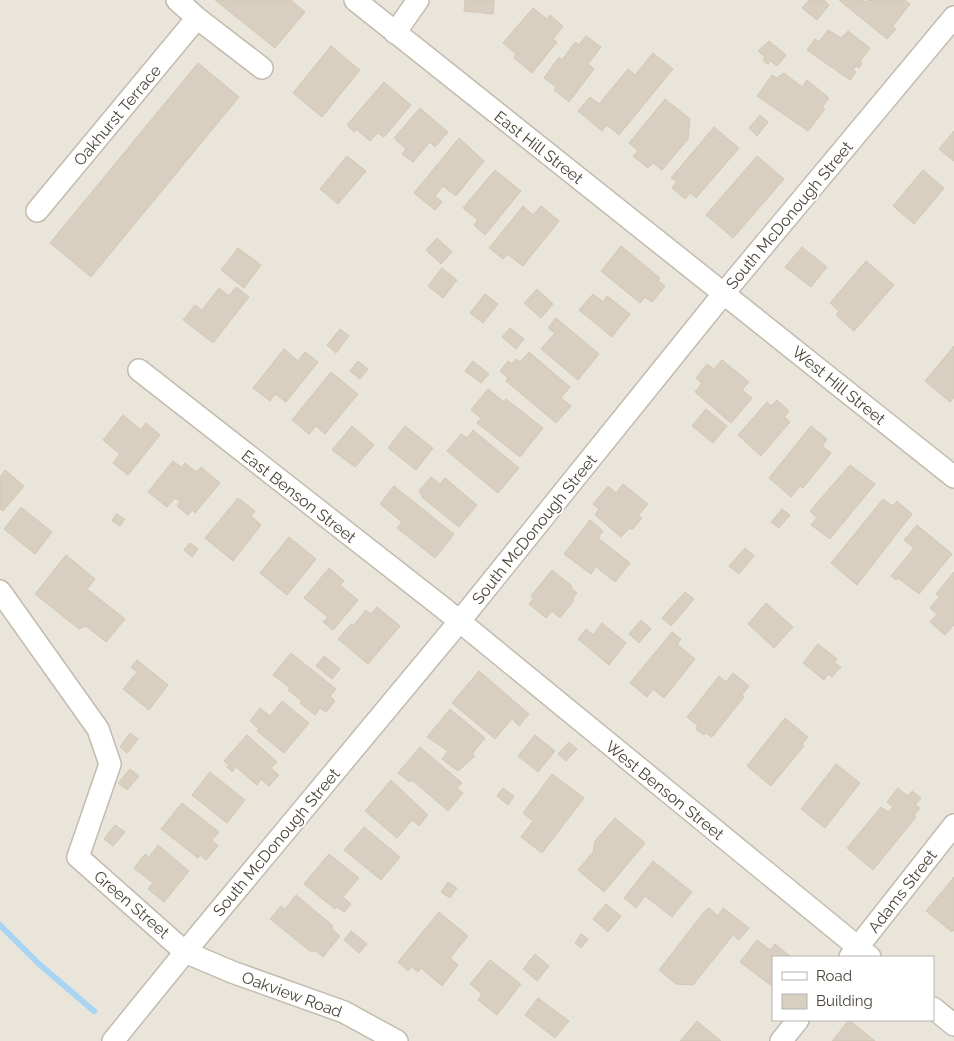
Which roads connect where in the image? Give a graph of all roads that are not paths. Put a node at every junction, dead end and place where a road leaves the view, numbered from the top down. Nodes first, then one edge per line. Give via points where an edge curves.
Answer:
1 (177, 0) edge
2 (355, 0) edge
3 (418, 0) edge
4 (954, 17) edge
5 (197, 18) junction
6 (395, 33) junction
7 (262, 68) dead end
8 (37, 211) dead end
9 (724, 293) junction
10 (139, 370) dead end
11 (954, 477) edge
12 (0, 591) edge
13 (460, 622) junction
14 (954, 825) edge
15 (185, 952) junction
16 (859, 954) edge
17 (934, 1009) edge
18 (797, 1021) edge
19 (954, 1025) edge
20 (114, 1041) edge
21 (397, 1041) edge
22 (781, 1041) edge

1 - 5 street
2 - 6 street, East Hill Street
3 - 6 street
4 - 9 street, South McDonough Street
5 - 7 street
5 - 8 street, Oakhurst Terrace
6 - 9 street, East Hill Street
9 - 11 street, West Hill Street
9 - 13 street, South McDonough Street
10 - 13 street, East Benson Street
12 - 15 street, Green Street via 98,729 110,764 78,857
13 - 15 street, South McDonough Street
13 - 16 street, West Benson Street
14 - 16 street, Adams Street
15 - 20 street, South McDonough Street
15 - 21 street, Oakview Road via 344,1012
17 - 19 street
18 - 22 street

